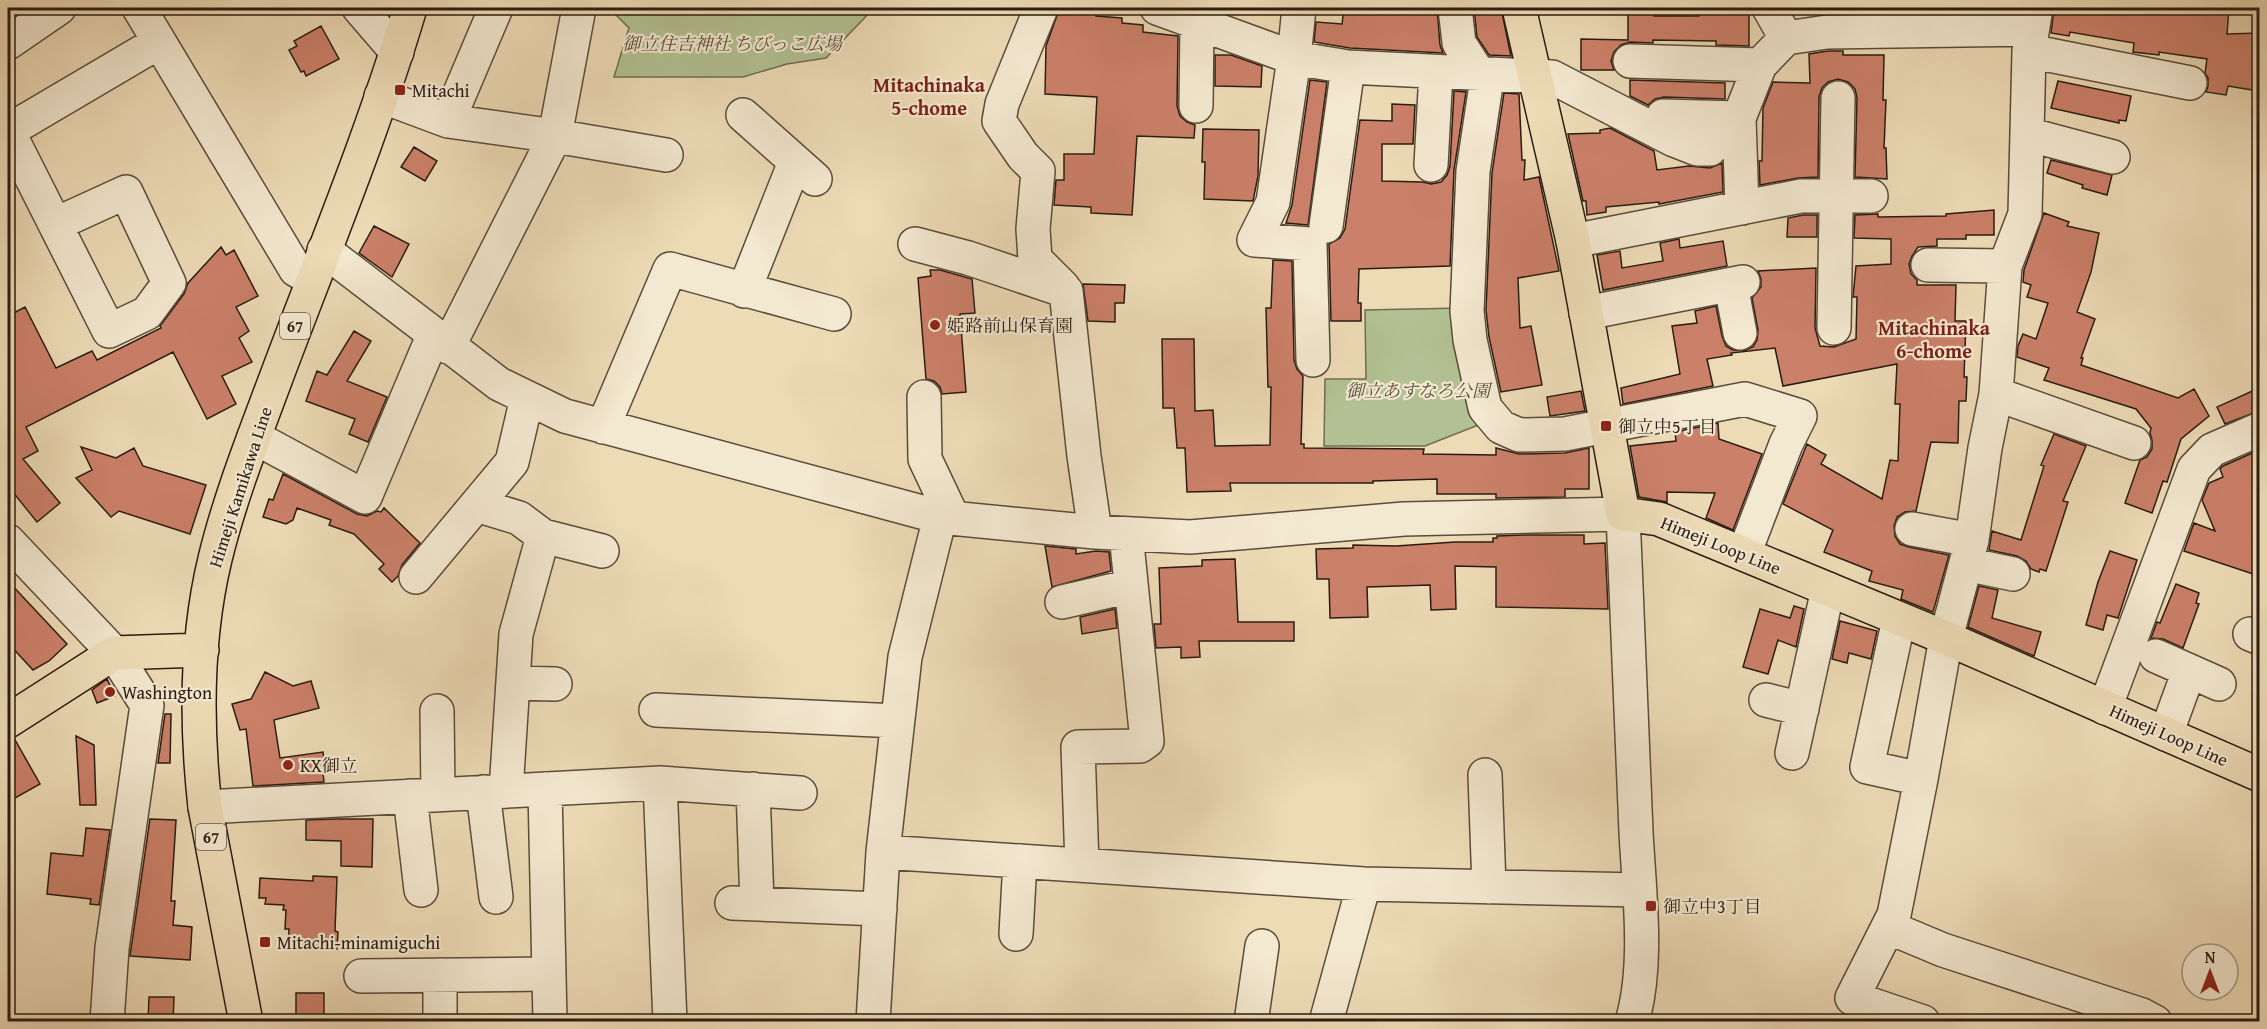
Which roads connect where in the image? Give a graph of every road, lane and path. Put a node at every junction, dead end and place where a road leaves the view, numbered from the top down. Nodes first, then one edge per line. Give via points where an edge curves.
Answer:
1 (59, 8) edge
2 (139, 8) edge
3 (359, 8) edge
4 (410, 8) edge
5 (496, 8) edge
6 (579, 8) edge
7 (1041, 8) edge
8 (1157, 8) edge
9 (1299, 8) edge
10 (1455, 8) edge
11 (1519, 8) edge
12 (1769, 8) edge
13 (1197, 23) junction
14 (2032, 29) edge
15 (1786, 38) junction
16 (159, 42) junction
17 (8, 43) edge
18 (397, 52) junction
19 (1294, 58) junction
20 (1630, 61) dead end
21 (1760, 65) junction
22 (1348, 67) junction
23 (1436, 72) junction
24 (1480, 75) junction
25 (1533, 75) junction
26 (2190, 82) dead end
27 (381, 96) junction
28 (1838, 98) dead end
29 (1196, 106) dead end
30 (743, 115) dead end
31 (1663, 116) dead end
32 (1739, 118) junction
33 (448, 121) junction
34 (8, 131) edge
35 (2027, 135) junction
36 (555, 136) junction
37 (666, 155) dead end
38 (2113, 157) dead end
39 (1431, 165) dead end
40 (1836, 196) junction
41 (1870, 196) dead end
42 (1742, 208) junction
43 (56, 224) dead end
44 (1326, 226) dead end
45 (1573, 241) junction
46 (915, 244) dead end
47 (319, 265) junction
48 (1928, 265) dead end
49 (2005, 266) junction
50 (744, 291) junction
51 (1066, 291) junction
52 (1586, 313) junction
53 (834, 314) dead end
54 (1834, 328) dead end
55 (1740, 333) dead end
56 (441, 341) junction
57 (1313, 360) dead end
58 (1996, 393) junction
59 (924, 397) dead end
60 (527, 398) junction
61 (1606, 426) junction
62 (603, 427) junction
63 (2257, 436) edge
64 (254, 437) junction
65 (2134, 443) dead end
66 (476, 505) junction
67 (1623, 514) junction
68 (946, 517) junction
69 (1912, 529) dead end
70 (1111, 533) junction
71 (543, 536) junction
72 (8, 541) edge
73 (602, 550) dead end
74 (1969, 552) junction
75 (1744, 554) junction
76 (2013, 574) dead end
77 (416, 577) dead end
78 (1131, 585) junction
79 (1828, 589) junction
80 (1062, 602) dead end
81 (1899, 619) junction
82 (1946, 638) junction
83 (202, 650) junction
84 (114, 652) junction
85 (2156, 656) dead end
86 (2189, 671) junction
87 (513, 683) junction
88 (555, 684) dead end
89 (2219, 684) dead end
90 (1766, 700) dead end
91 (2105, 708) junction
92 (1802, 709) junction
93 (656, 710) dead end
94 (437, 711) dead end
95 (8, 719) edge
96 (897, 721) junction
97 (2166, 734) junction
98 (1792, 753) dead end
99 (2259, 775) edge
100 (1921, 779) junction
101 (660, 783) junction
102 (1494, 788) dead end
103 (545, 789) junction
104 (753, 789) junction
105 (494, 791) junction
106 (800, 793) dead end
107 (424, 795) junction
108 (205, 807) junction
109 (883, 852) junction
110 (1020, 861) junction
111 (1082, 865) junction
112 (1364, 884) junction
113 (1489, 887) junction
114 (1639, 890) junction
115 (421, 891) dead end
116 (496, 897) dead end
117 (880, 909) junction
118 (1888, 927) junction
119 (1016, 934) dead end
120 (1262, 946) dead end
121 (549, 974) junction
122 (440, 975) junction
123 (361, 976) dead end
124 (1848, 1010) edge
125 (107, 1022) edge
126 (246, 1022) edge
127 (440, 1022) edge
128 (550, 1022) edge
129 (670, 1022) edge
130 (873, 1022) edge
131 (1251, 1022) edge
132 (1326, 1022) edge
133 (1632, 1022) edge
134 (1923, 1022) edge
135 (2155, 1022) edge

1 - 17 street
2 - 16 street
3 - 18 street
4 - 18 main road, Himeji Kamikawa Line / 67
5 - 33 street
6 - 36 street
7 - 51 street via 1002,104 999,121 1038,171 1033,229 1035,259
8 - 13 street
9 - 19 street
10 - 24 street via 1459,43
11 - 25 main road
12 - 15 street
13 - 19 street
13 - 29 street
14 - 15 street via 1827,32
14 - 26 street
14 - 35 street
15 - 21 street
16 - 34 street
16 - 47 street via 296,270
18 - 27 main road, Himeji Kamikawa Line / 67
19 - 22 street
19 - 57 street via 1273,202 1254,240 1310,244
20 - 21 street
21 - 32 street
22 - 23 street
22 - 44 street
23 - 24 street
23 - 39 street
24 - 25 street
24 - 61 street via 1486,85 1473,171 1467,311 1485,408 1501,427 1519,435 1565,434
25 - 32 street via 1552,77 1674,141 1697,149 1710,149
25 - 45 main road
27 - 33 street
27 - 47 main road, Himeji Kamikawa Line / 67
28 - 40 street
30 - 50 street via 805,170
31 - 32 street
32 - 42 street
33 - 36 street
34 - 43 street
35 - 38 street
35 - 49 street via 2025,214
36 - 37 street
36 - 56 street
40 - 41 street
40 - 42 street via 1801,196
40 - 54 street
42 - 45 street
45 - 52 main road
46 - 51 street
47 - 56 street
47 - 64 main road, Himeji Kamikawa Line / 67
48 - 49 street
49 - 58 street
50 - 53 street
50 - 62 street via 670,269
51 - 70 street via 1084,456
52 - 55 street via 1737,284
52 - 61 main road
56 - 60 street via 499,384
56 - 64 street via 365,497
58 - 65 street
58 - 74 street
59 - 68 street via 925,459
60 - 62 street via 565,416
60 - 66 street via 512,462
61 - 67 main road
61 - 75 street via 1745,399 1800,416
62 - 68 street
63 - 91 street via 2212,450 2194,469
64 - 83 main road, Himeji Kamikawa Line / 67 via 215,559
66 - 71 street via 519,518
66 - 77 street
67 - 70 street via 1404,519 1190,537
67 - 75 main road, Himeji Loop Line via 1659,519
67 - 114 street
68 - 70 street
68 - 96 street via 905,657
69 - 74 street
70 - 78 street
71 - 73 street
71 - 87 street via 516,634
72 - 84 street
74 - 76 street
74 - 82 street
75 - 79 main road, Himeji Loop Line
78 - 80 street
78 - 111 street via 1147,741 1140,746 1078,747
79 - 81 main road, Himeji Loop Line
79 - 92 street
81 - 82 main road, Himeji Loop Line
81 - 100 street via 1867,767
82 - 91 main road, Himeji Loop Line
82 - 100 street
83 - 84 main road
83 - 108 main road, Himeji Kamikawa Line / 67 via 199,751
84 - 95 main road
84 - 125 street via 147,705 112,948
85 - 86 street
86 - 89 street
86 - 97 street
87 - 88 street
87 - 105 street
90 - 92 street
91 - 97 main road, Himeji Loop Line
92 - 98 street
93 - 96 street via 769,702
94 - 107 street
96 - 109 street
97 - 99 main road, Himeji Loop Line
100 - 118 street via 1894,915
101 - 103 street
101 - 104 street
101 - 129 street
102 - 113 street
103 - 105 street
103 - 121 street
104 - 106 street
104 - 117 street via 744,904
105 - 107 street
105 - 116 street
107 - 108 street
107 - 115 street
108 - 126 main road, Himeji Kamikawa Line / 67
109 - 110 street
109 - 117 street
110 - 111 street
110 - 119 street
111 - 112 street
112 - 113 street
112 - 132 street
113 - 114 street
114 - 133 street via 1641,970
117 - 130 street
118 - 124 street
118 - 135 street via 1942,950
120 - 131 street
121 - 122 street
121 - 128 street
122 - 123 street
122 - 127 street
124 - 134 street

